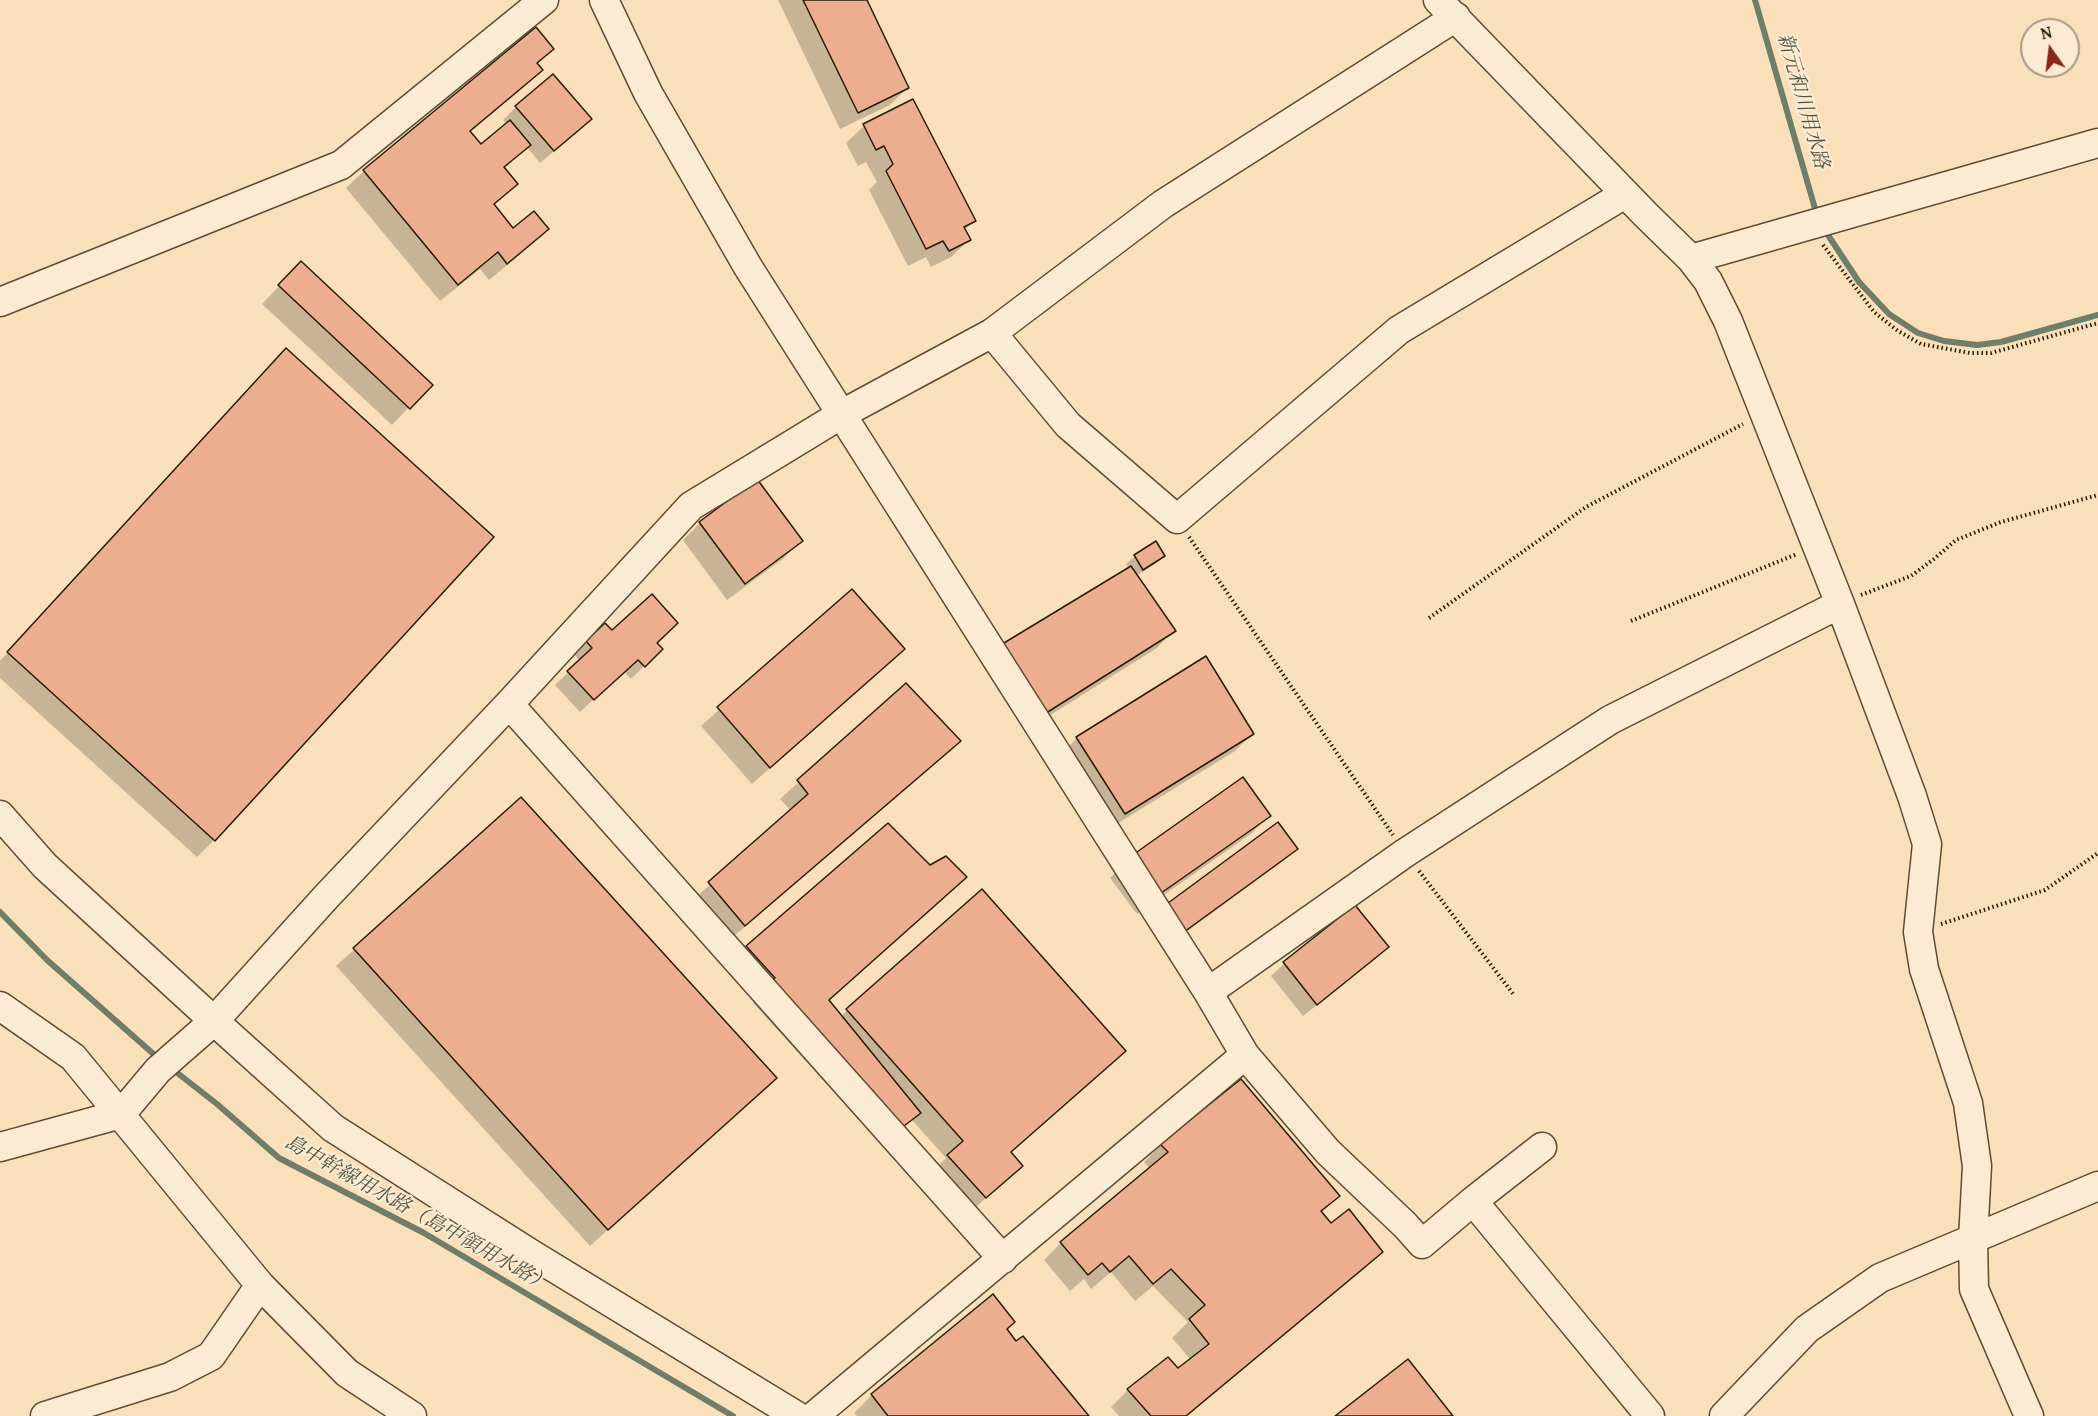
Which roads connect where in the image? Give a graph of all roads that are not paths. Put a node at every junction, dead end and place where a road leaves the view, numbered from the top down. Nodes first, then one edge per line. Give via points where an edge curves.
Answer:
1 (544, 0) edge
2 (604, 0) edge
3 (1447, 8) edge
4 (2098, 143) edge
5 (1625, 194) junction
6 (1691, 259) junction
7 (0, 302) edge
8 (992, 333) junction
9 (842, 414) junction
10 (1840, 604) junction
11 (509, 704) junction
12 (0, 815) edge
13 (1208, 992) junction
14 (0, 1006) edge
15 (213, 1021) junction
16 (1245, 1055) junction
17 (121, 1114) junction
18 (0, 1147) edge
19 (1542, 1147) dead end
20 (2098, 1186) edge
21 (1473, 1201) junction
22 (1973, 1239) junction
23 (1003, 1259) junction
24 (260, 1285) junction
25 (45, 1416) edge
26 (412, 1416) edge
27 (796, 1416) edge
28 (814, 1416) edge
29 (1650, 1416) edge
30 (1724, 1416) edge
31 (2029, 1416) edge

1 - 7 street via 341,165
2 - 9 street via 659,114 748,267
3 - 5 street
3 - 8 street via 1163,204
4 - 6 street
5 - 6 street
5 - 8 street via 1399,330 1177,519 1068,425
6 - 10 street via 1708,281 1728,321
8 - 9 street
9 - 11 street via 690,506
9 - 13 street
10 - 13 street via 1610,720 1405,853
10 - 22 street via 1927,844 1918,932 1924,969 1968,1103 1977,1166
11 - 15 street
11 - 23 street
12 - 15 street via 45,866
13 - 16 street
14 - 17 street via 72,1057
15 - 17 street via 158,1070
15 - 27 street via 333,1128
16 - 21 street via 1328,1152 1422,1244
16 - 23 street
17 - 18 street
17 - 24 street
19 - 21 street
20 - 22 street
21 - 29 street
22 - 30 street via 1880,1278 1807,1329
22 - 31 street via 1974,1289
23 - 28 street
24 - 25 street via 211,1356 170,1377
24 - 26 street via 347,1373

